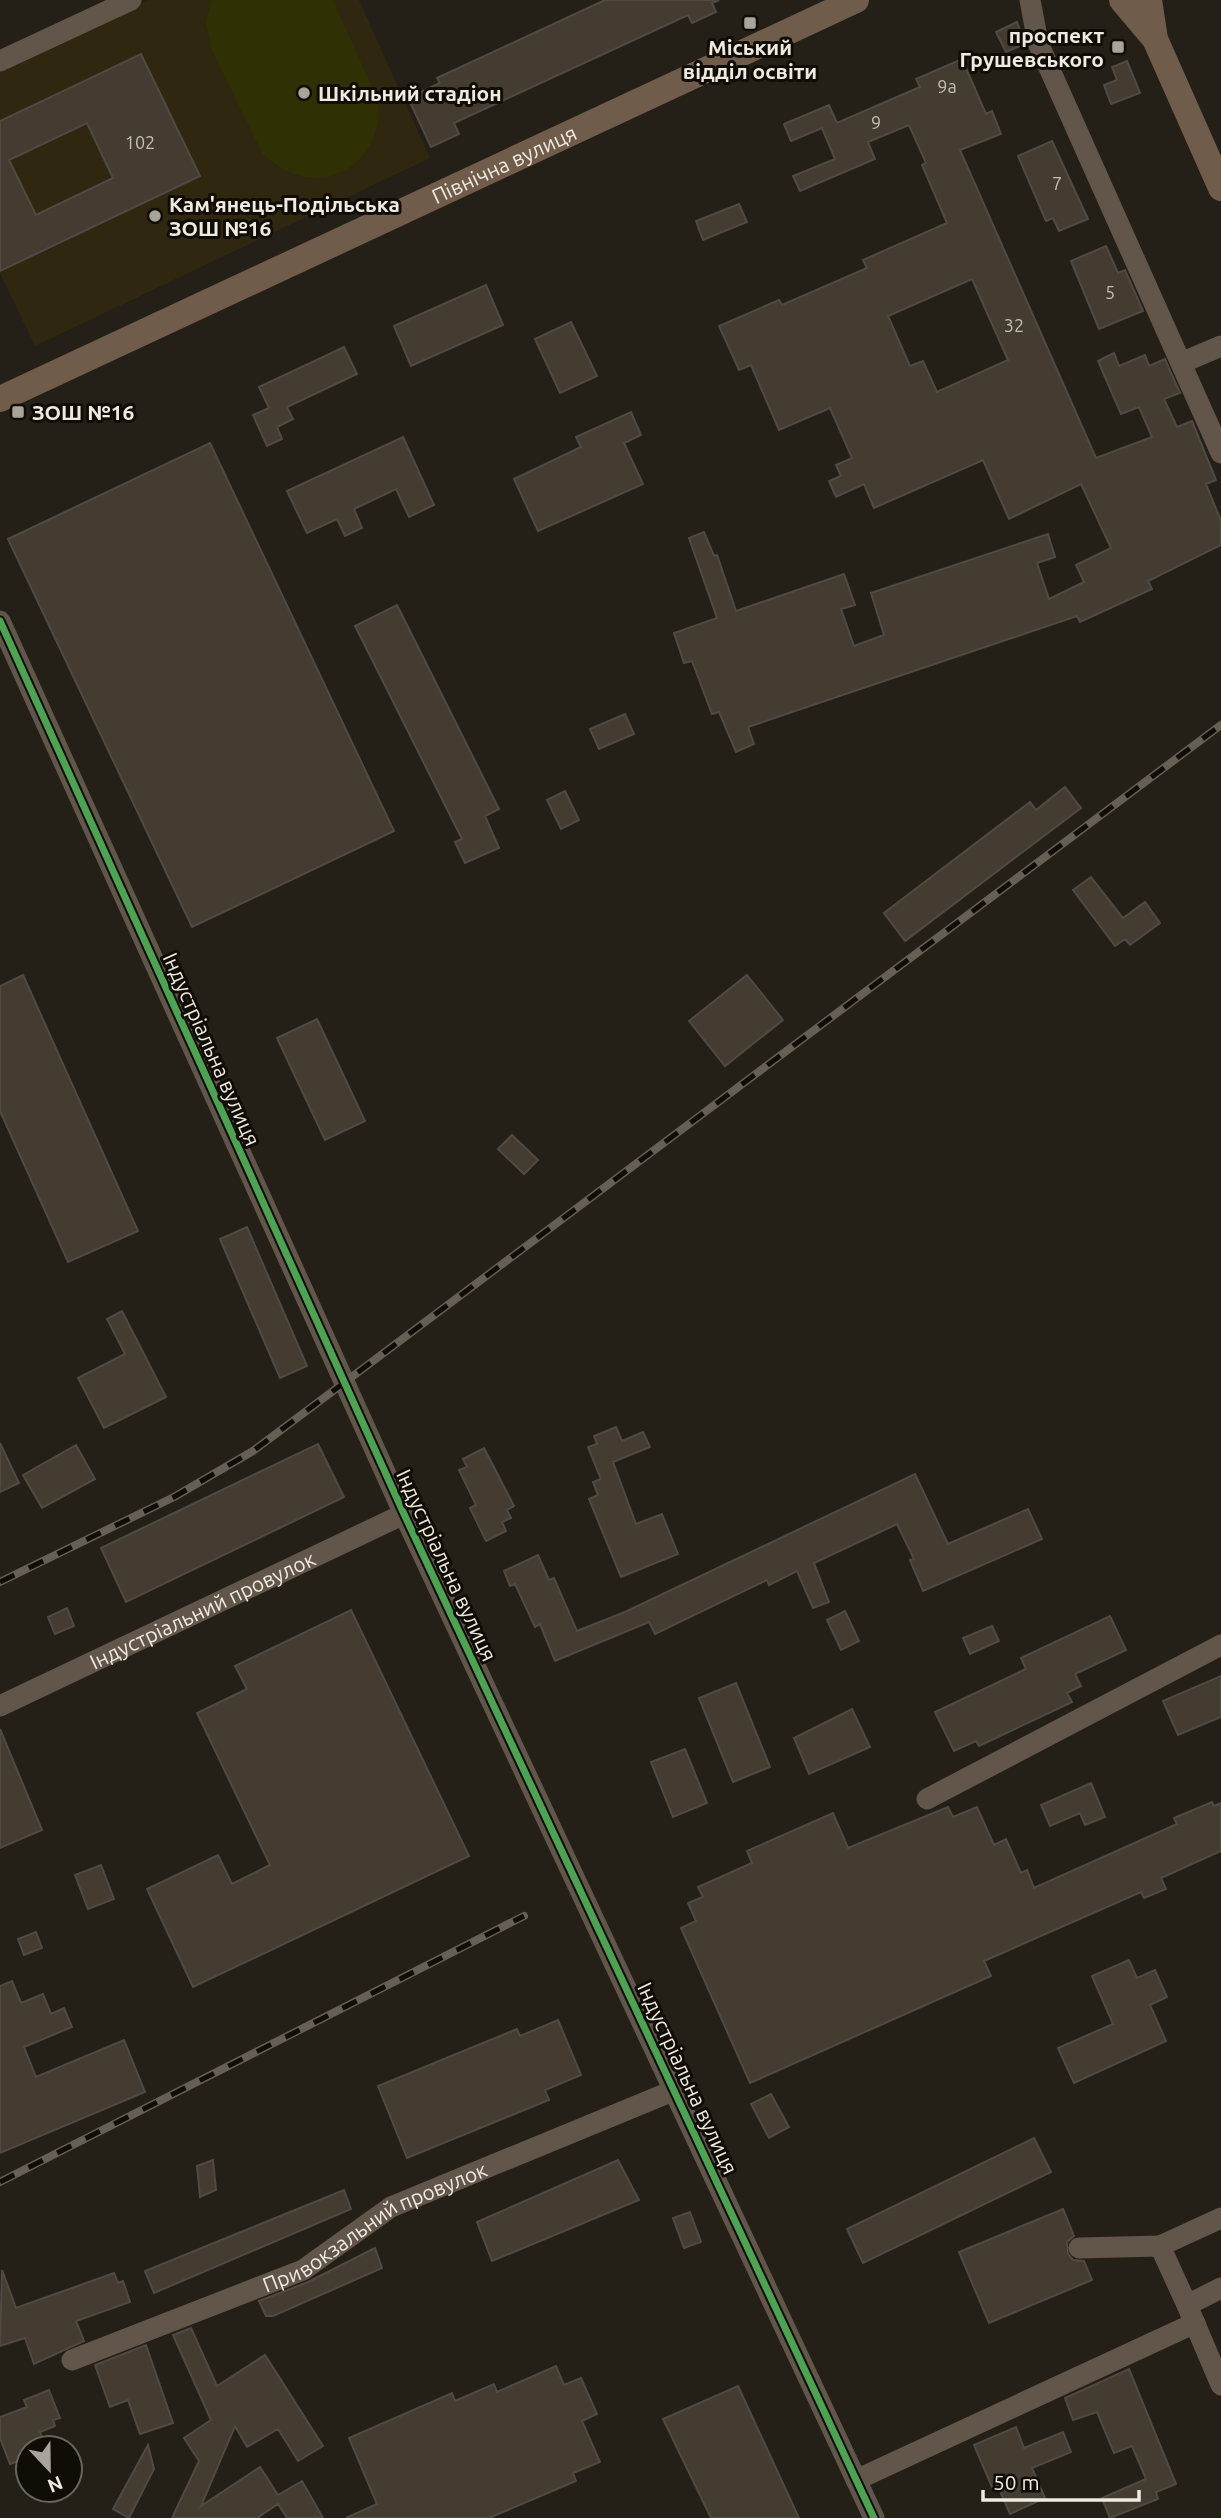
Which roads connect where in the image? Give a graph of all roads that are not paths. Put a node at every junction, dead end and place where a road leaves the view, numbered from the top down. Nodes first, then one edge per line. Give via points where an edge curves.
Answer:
1 (131, 0) edge
2 (856, 0) edge
3 (1030, 0) edge
4 (1122, 0) edge
5 (1149, 0) edge
6 (1155, 39) junction
7 (0, 61) edge
8 (1221, 188) edge
9 (1221, 346) edge
10 (1181, 363) junction
11 (0, 399) edge
12 (1221, 453) edge
13 (0, 621) edge
14 (404, 1514) junction
15 (1221, 1646) edge
16 (0, 1706) edge
17 (927, 1799) dead end
18 (675, 2090) junction
19 (1221, 2218) edge
20 (1160, 2246) junction
21 (1079, 2248) dead end
22 (1221, 2288) edge
23 (1191, 2314) junction
24 (72, 2360) dead end
25 (1221, 2385) edge
26 (856, 2480) junction
27 (874, 2518) edge

1 - 7 street
2 - 11 main road, Північна вулиця
3 - 10 street via 1038,43
4 - 6 main road
5 - 6 main road
6 - 8 main road
9 - 10 street
10 - 12 street
13 - 14 street, Індустріальна вулиця
14 - 16 street, Індустріальний провулок
14 - 18 street, Індустріальна вулиця
15 - 17 street
18 - 24 street, Привокзальний провулок via 391,2207 303,2270
18 - 26 street, Індустріальна вулиця
19 - 20 street
20 - 21 street
20 - 23 street
22 - 23 street
23 - 25 street
23 - 26 street
26 - 27 street, Індустріальна вулиця

